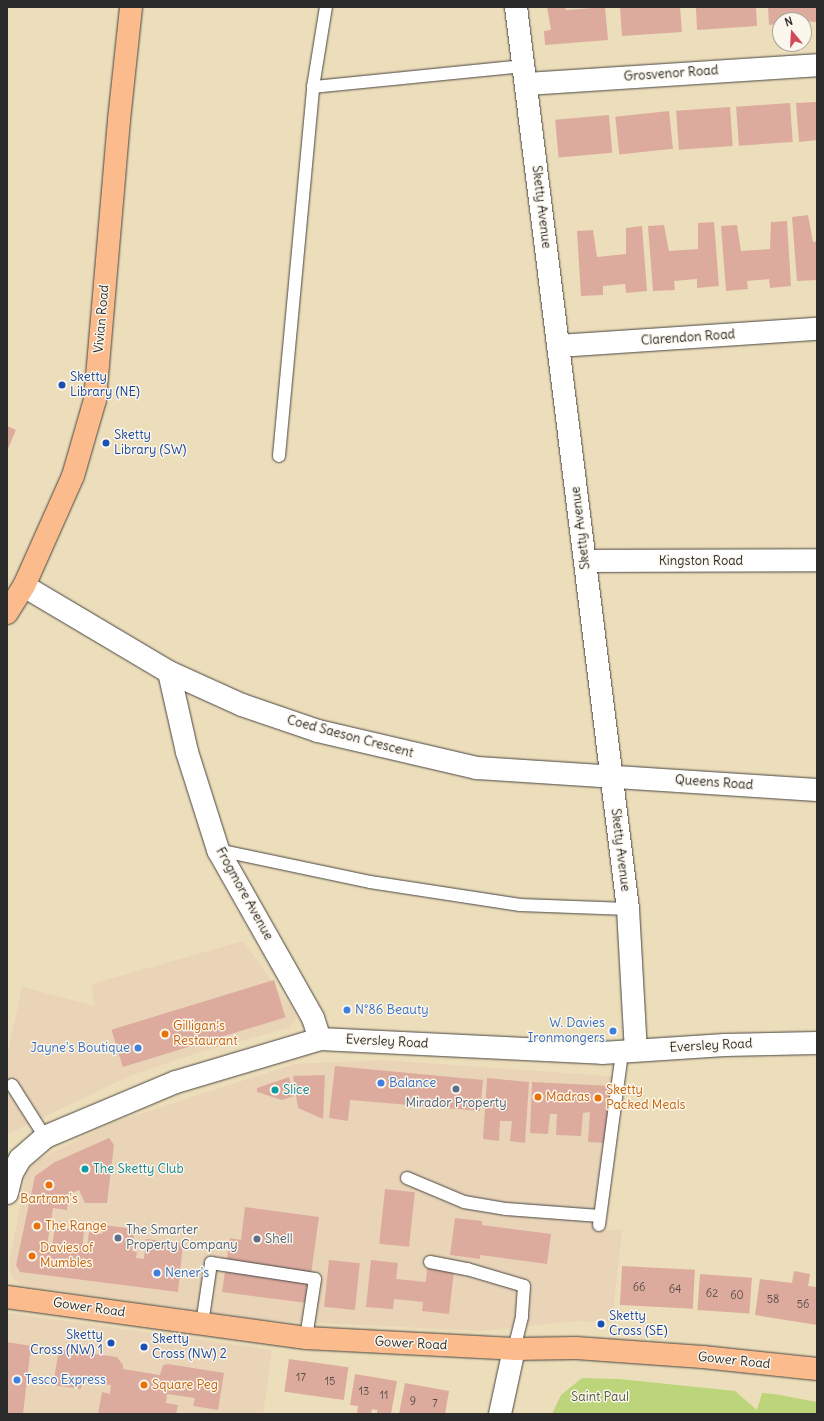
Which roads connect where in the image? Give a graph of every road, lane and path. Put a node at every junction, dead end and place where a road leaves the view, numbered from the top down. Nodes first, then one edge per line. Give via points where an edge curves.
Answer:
1 (132, 7) edge
2 (326, 7) edge
3 (516, 7) edge
4 (817, 65) edge
5 (524, 75) junction
6 (313, 87) junction
7 (817, 329) edge
8 (558, 346) junction
9 (279, 456) dead end
10 (817, 560) edge
11 (585, 562) junction
12 (24, 586) junction
13 (7, 613) edge
14 (169, 672) junction
15 (611, 776) junction
16 (817, 790) edge
17 (218, 850) junction
18 (628, 910) junction
19 (320, 1039) junction
20 (817, 1043) edge
21 (629, 1051) junction
22 (12, 1085) dead end
23 (45, 1137) junction
24 (407, 1178) dead end
25 (7, 1193) edge
26 (430, 1262) dead end
27 (7, 1296) edge
28 (202, 1324) junction
29 (306, 1338) junction
30 (514, 1350) junction
31 (817, 1369) edge
32 (500, 1414) edge

1 - 12 main road, Vivian Road via 119,120 95,400 73,476
2 - 6 lane
3 - 5 street, Sketty Avenue
4 - 5 street, Grosvenor Road
5 - 6 lane
5 - 8 street, Sketty Avenue
6 - 9 lane
7 - 8 street, Clarendon Road
8 - 11 street, Sketty Avenue
10 - 11 street, Kingston Road
11 - 15 street, Sketty Avenue
12 - 13 main road, Vivian Road
12 - 14 street, Coed Saeson Crescent
14 - 15 street, Coed Saeson Crescent via 242,705 318,731 477,768
14 - 17 street, Frogmore Avenue via 187,752
15 - 16 street, Queens Road
15 - 18 street, Sketty Avenue
17 - 18 lane via 370,882 520,905
17 - 19 street, Frogmore Avenue via 305,1004
18 - 21 street, Sketty Avenue
19 - 21 street, Eversley Road
19 - 23 street, Eversley Road via 176,1082
20 - 21 street, Eversley Road via 756,1043
21 - 24 lane via 600,1220 464,1202
22 - 23 lane
23 - 25 street, Eversley Road via 20,1159 12,1173
26 - 30 lane via 467,1269 524,1286 522,1317
27 - 28 main road, Gower Road
28 - 29 main road, Gower Road
28 - 29 lane via 211,1263 315,1279
29 - 30 main road, Gower Road
30 - 31 main road, Gower Road via 590,1349
30 - 32 street

